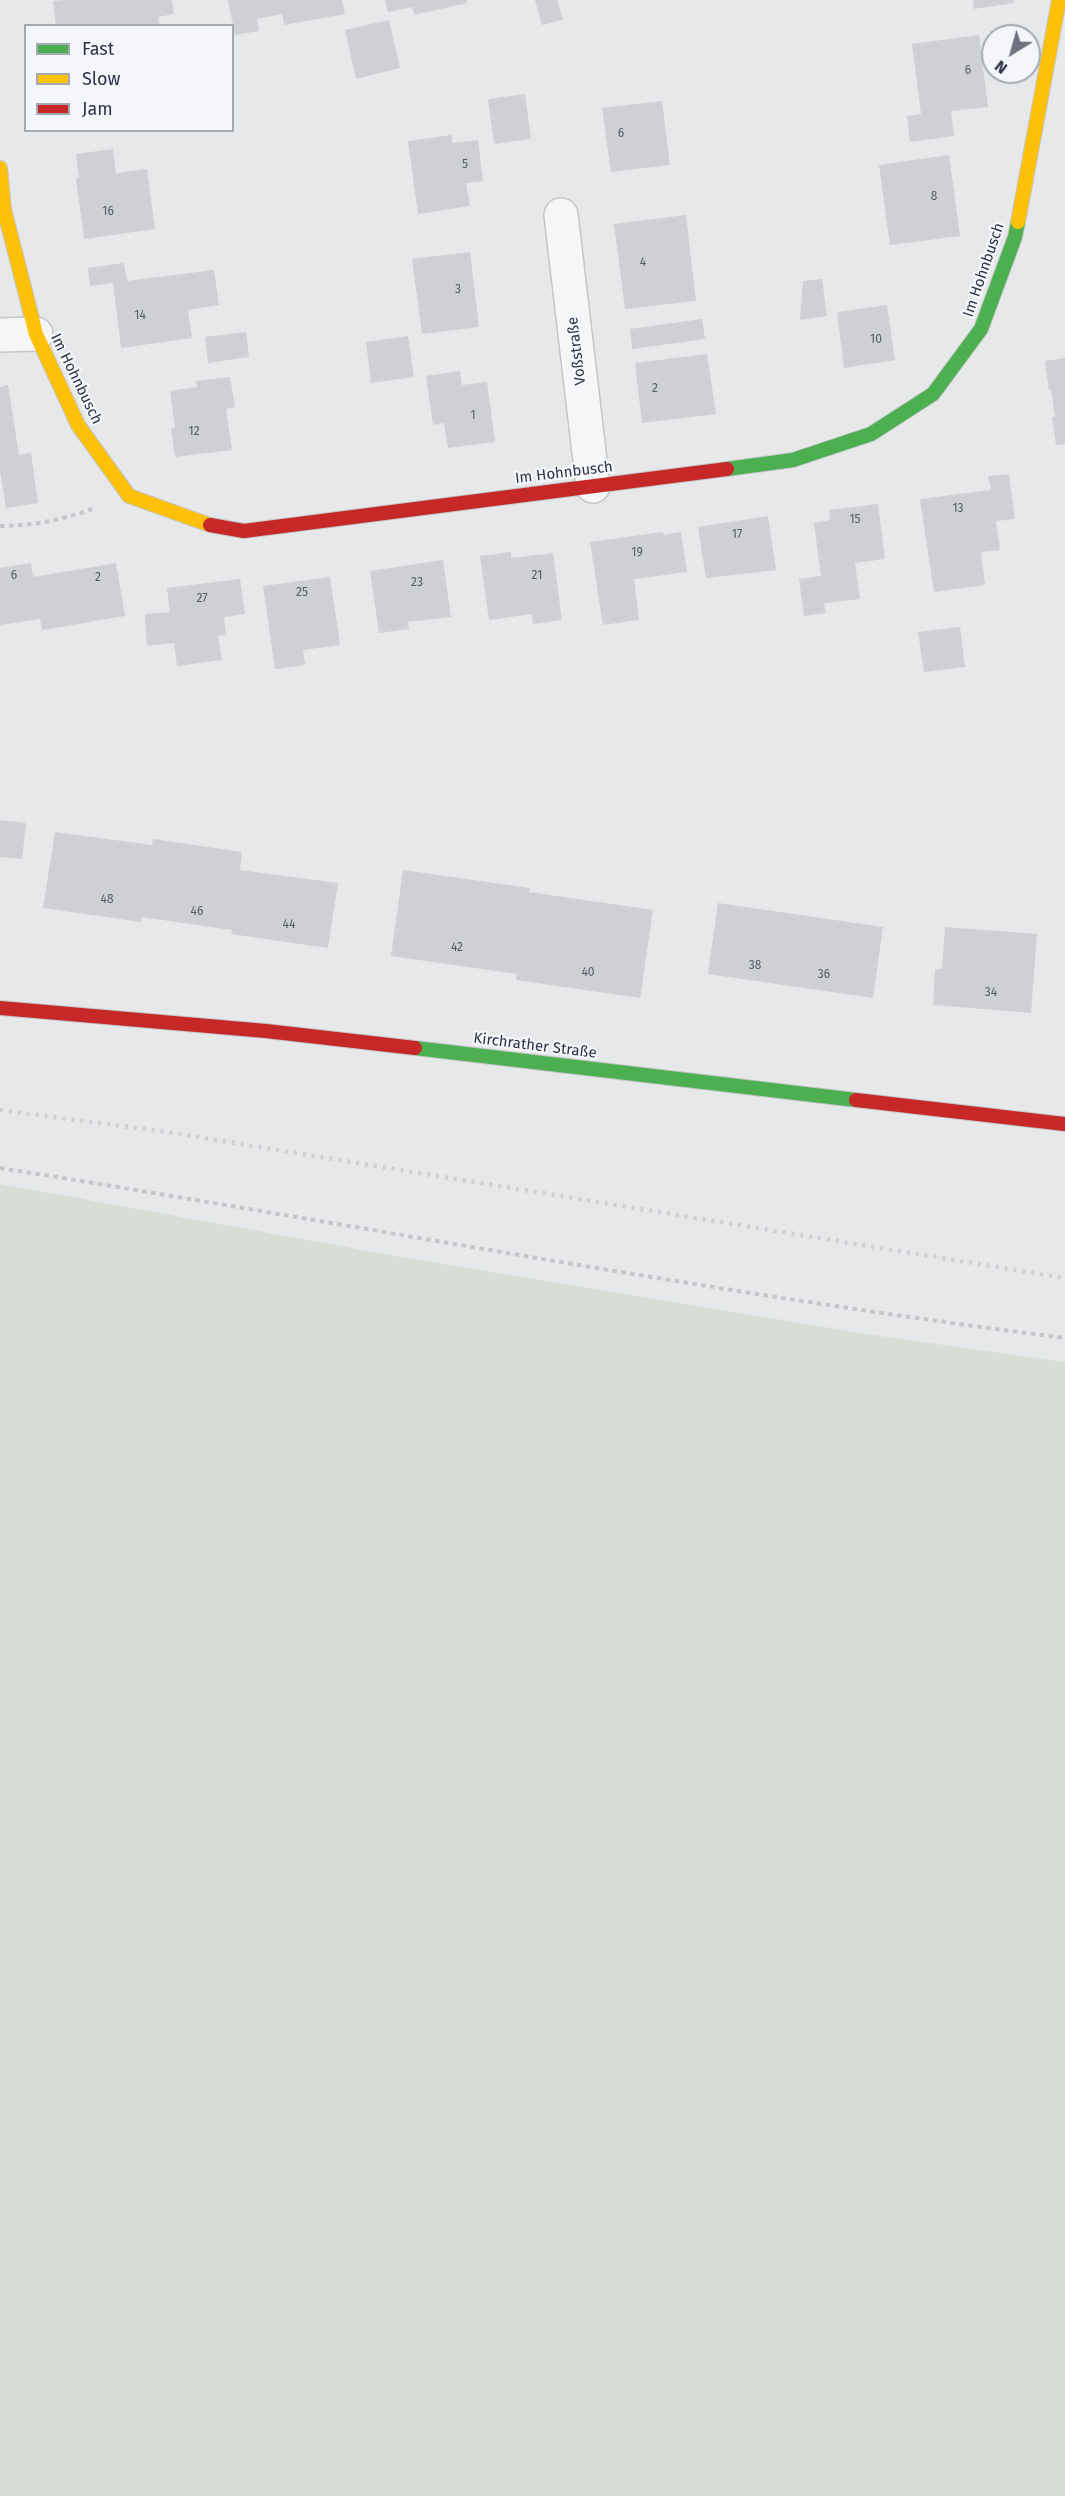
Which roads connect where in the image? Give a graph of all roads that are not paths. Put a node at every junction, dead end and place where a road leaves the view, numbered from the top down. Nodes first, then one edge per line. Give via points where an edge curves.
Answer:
1 (1059, 0) edge
2 (0, 168) edge
3 (561, 215) dead end
4 (36, 334) junction
5 (0, 336) edge
6 (593, 486) junction
7 (0, 1008) edge
8 (1065, 1124) edge

1 - 6 street, Im Hohnbusch via 1015,237 981,329 933,394 870,434 793,460
2 - 4 street, Im Hohnbusch via 4,209
3 - 6 street, Voßstraße
4 - 5 street
4 - 6 street, Im Hohnbusch via 78,425 129,496 212,526 244,531
7 - 8 street, Kirchrather Straße via 266,1031

